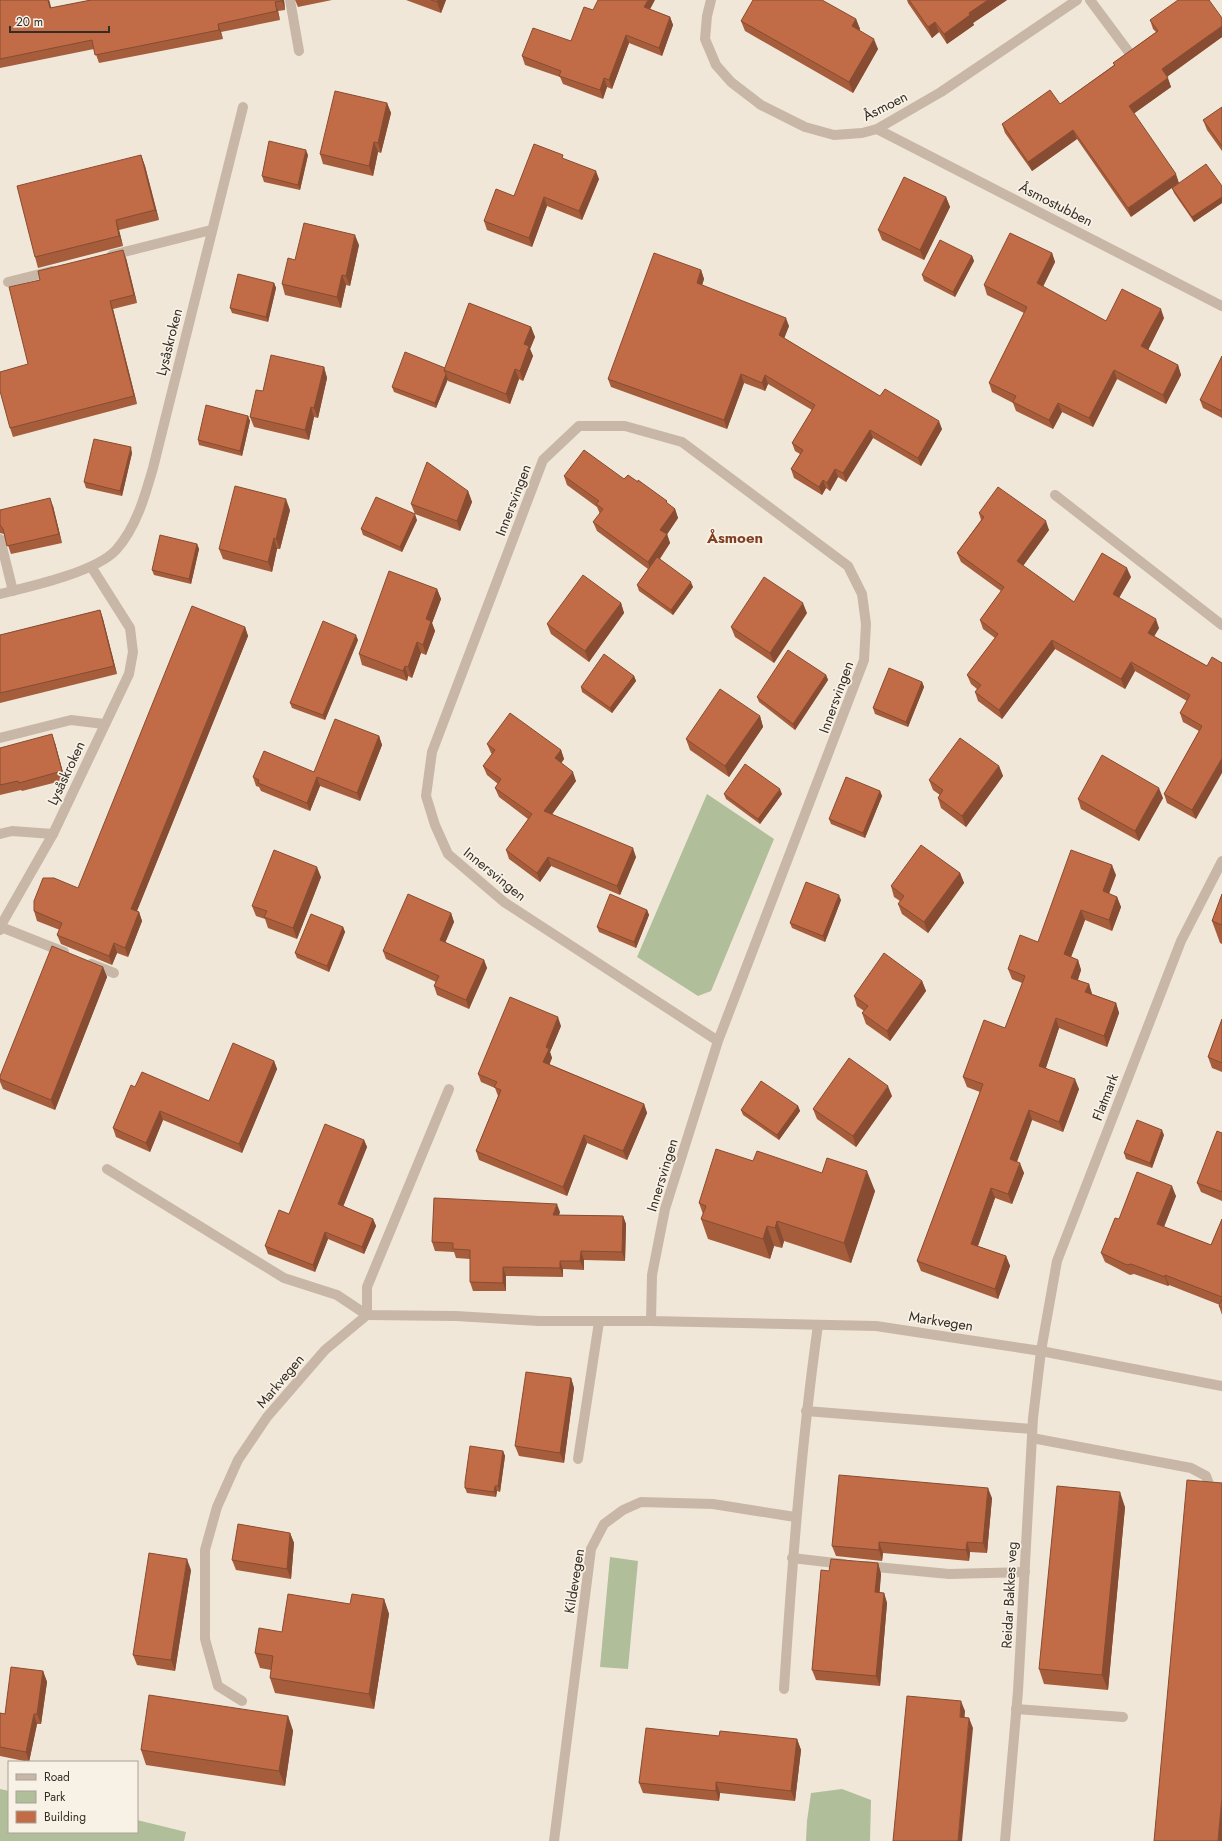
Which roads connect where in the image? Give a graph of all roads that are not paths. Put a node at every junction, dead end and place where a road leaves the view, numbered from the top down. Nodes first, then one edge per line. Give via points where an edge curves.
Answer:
1 (290, 0) edge
2 (711, 0) edge
3 (1077, 0) edge
4 (1090, 0) edge
5 (299, 51) dead end
6 (1128, 51) edge
7 (243, 107) dead end
8 (877, 129) junction
9 (211, 230) junction
10 (106, 257) edge
11 (60, 268) edge
12 (8, 282) dead end
13 (1222, 306) edge
14 (1055, 495) dead end
15 (0, 539) edge
16 (92, 568) junction
17 (13, 591) junction
18 (0, 594) edge
19 (1222, 625) edge
20 (104, 724) junction
21 (0, 738) edge
22 (0, 834) edge
23 (53, 834) junction
24 (1222, 862) edge
25 (0, 928) edge
26 (114, 973) dead end
27 (718, 1041) junction
28 (449, 1089) dead end
29 (107, 1169) dead end
30 (367, 1315) junction
31 (651, 1321) junction
32 (599, 1322) junction
33 (818, 1325) junction
34 (1041, 1351) junction
35 (1222, 1386) edge
36 (806, 1411) junction
37 (1032, 1434) junction
38 (578, 1459) dead end
39 (1213, 1495) edge
40 (796, 1518) junction
41 (792, 1558) junction
42 (1025, 1572) junction
43 (784, 1688) dead end
44 (242, 1701) dead end
45 (1016, 1709) junction
46 (1123, 1717) dead end
47 (554, 1841) edge
48 (1005, 1841) edge

1 - 5 street
2 - 8 street, Åsmoen via 705,39 716,66 731,82 761,105 805,127 834,135
3 - 8 street, Åsmoen via 942,92
4 - 6 street
7 - 9 street, Lysåskroken
8 - 13 street, Åsmostubben
9 - 10 street
9 - 16 street, Lysåskroken via 144,499 132,526 115,551
11 - 12 street
14 - 19 street
15 - 17 street
16 - 17 street, Lysåskroken
16 - 20 street, Lysåskroken via 130,628 133,652 129,674
17 - 18 street, Lysåskroken
20 - 21 street, Lysåskroken via 71,720
20 - 23 street, Lysåskroken
22 - 23 street via 12,831
23 - 25 street, Lysåskroken
24 - 34 street, Flatmark via 1182,941 1057,1261
25 - 26 street
27 - 27 street, Innersvingen via 864,660 866,624 862,594 848,566 682,442 625,426 579,426 543,460 432,752 426,796 448,854 498,897
27 - 31 street, Innersvingen via 665,1209 652,1275
28 - 30 street via 367,1287
29 - 30 street via 284,1278 337,1295
30 - 32 street, Markvegen
30 - 44 street, Markvegen via 325,1350 267,1417 238,1460 217,1506 205,1550 205,1639 218,1686
31 - 32 street, Markvegen
31 - 33 street, Markvegen
32 - 38 street
33 - 34 street, Markvegen via 876,1326
33 - 36 street
34 - 35 street, Markvegen
34 - 37 street, Reidar Bakkes veg
36 - 37 street
36 - 40 street
37 - 39 street via 1191,1468 1206,1476
37 - 42 street, Reidar Bakkes veg
40 - 41 street
40 - 47 street, Kildevegen via 713,1504 641,1502 623,1510 604,1524 591,1549
41 - 42 street via 949,1574
41 - 43 street
42 - 45 street, Reidar Bakkes veg
45 - 46 street
45 - 48 street, Reidar Bakkes veg

